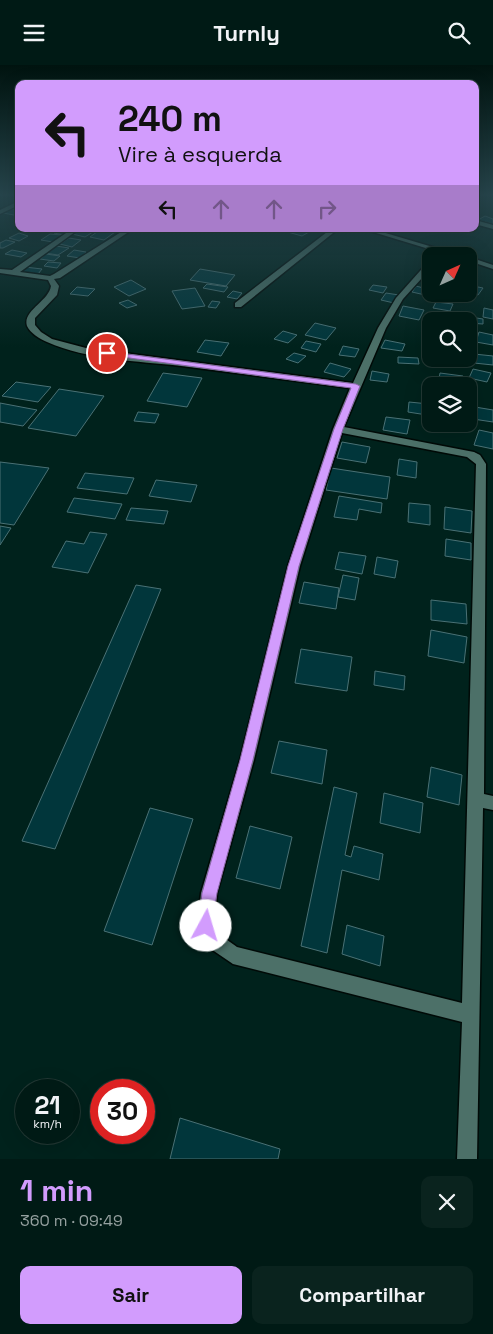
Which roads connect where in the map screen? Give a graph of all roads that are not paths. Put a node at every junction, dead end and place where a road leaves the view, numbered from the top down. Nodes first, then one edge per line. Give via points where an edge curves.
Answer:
1 (53, 245) edge
2 (105, 245) edge
3 (315, 245) edge
4 (478, 262) edge
5 (493, 267) edge
6 (0, 271) edge
7 (13, 273) junction
8 (422, 274) edge
9 (50, 278) junction
10 (238, 305) dead end
11 (356, 386) junction
12 (338, 429) junction
13 (476, 799) junction
14 (493, 803) edge
15 (471, 1015) junction
16 (467, 1159) edge

1 - 7 street
2 - 9 street
3 - 10 street
4 - 5 street
6 - 7 street
7 - 9 street
8 - 11 street via 400,299 382,328
9 - 11 street via 55,282 56,290 33,313 30,322 39,336 53,342 125,356
11 - 12 street
12 - 13 street via 470,455 481,464
12 - 15 street via 294,566 209,893 206,926 217,943 233,955
13 - 14 street
13 - 15 street
15 - 16 street

